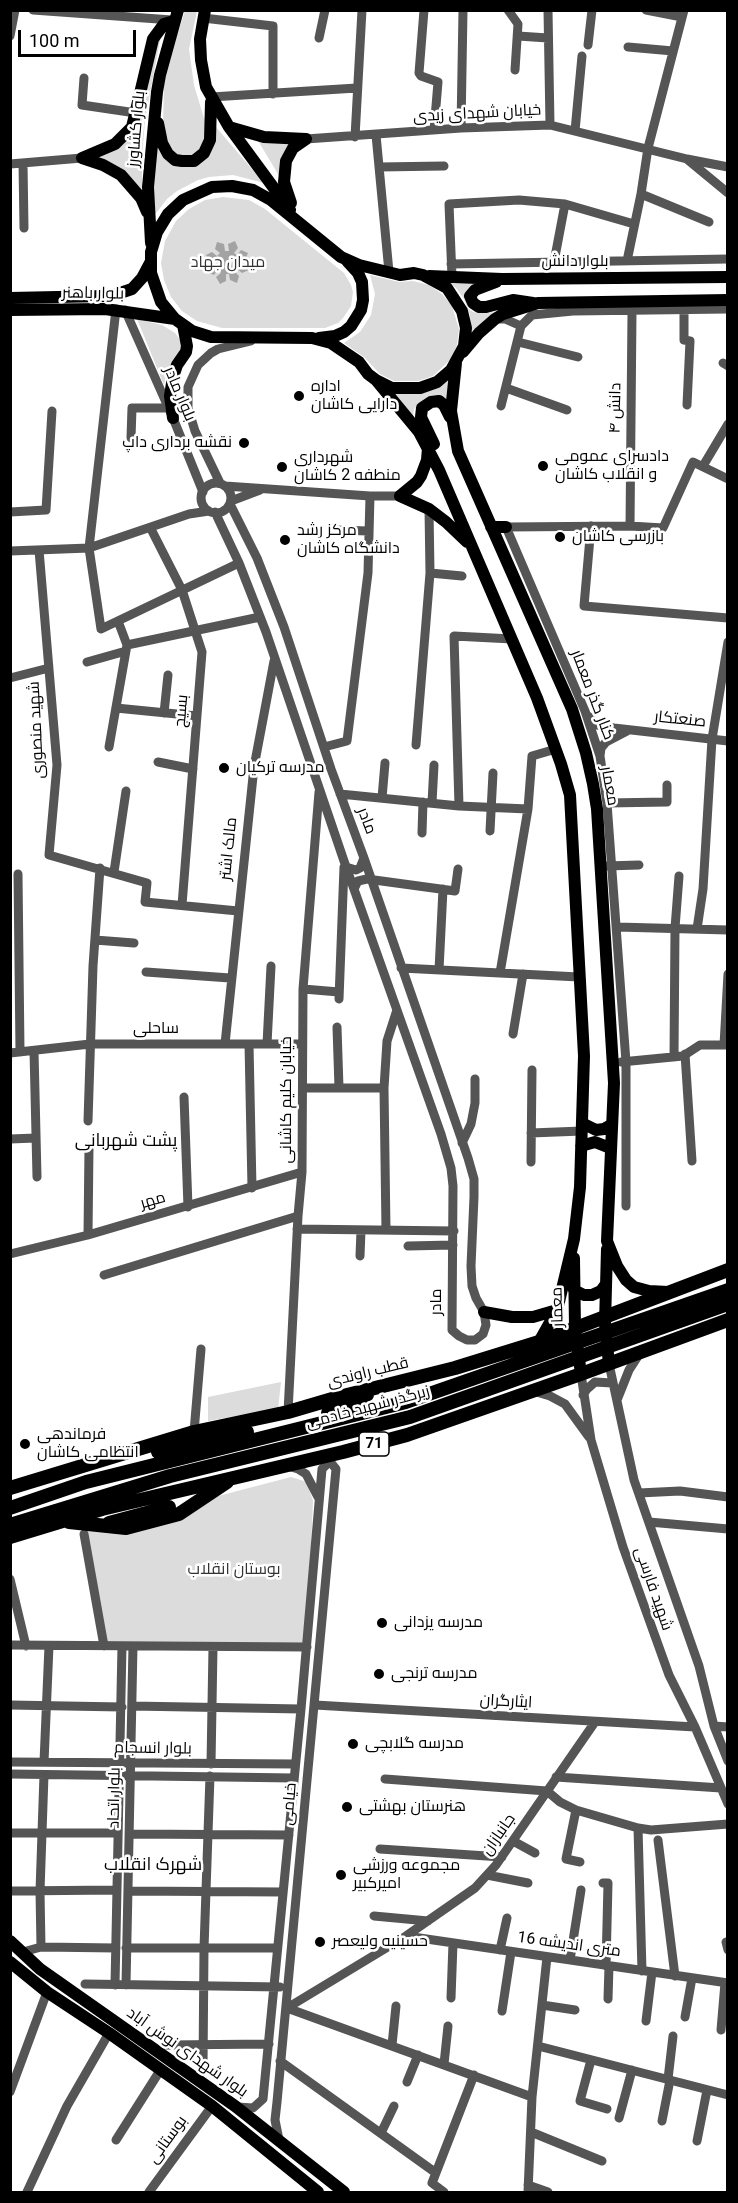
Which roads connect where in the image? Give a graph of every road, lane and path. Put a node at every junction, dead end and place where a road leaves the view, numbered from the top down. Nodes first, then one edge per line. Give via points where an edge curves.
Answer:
1 (15, 10) edge
2 (33, 10) edge
3 (325, 10) edge
4 (362, 10) edge
5 (424, 10) edge
6 (463, 10) edge
7 (508, 10) edge
8 (548, 10) edge
9 (592, 10) edge
10 (646, 10) edge
11 (82, 12) edge
12 (204, 14) edge
13 (683, 14) edge
14 (176, 16) edge
15 (11, 33) edge
16 (518, 36) junction
17 (319, 38) dead end
18 (548, 38) junction
19 (588, 45) dead end
20 (628, 47) dead end
21 (673, 51) junction
22 (582, 56) dead end
23 (515, 69) dead end
24 (84, 78) dead end
25 (357, 88) junction
26 (157, 92) junction
27 (273, 94) junction
28 (211, 98) junction
29 (136, 113) junction
30 (549, 125) junction
31 (229, 127) junction
32 (461, 128) junction
33 (434, 130) junction
34 (575, 131) junction
35 (376, 135) junction
36 (355, 137) junction
37 (306, 139) junction
38 (648, 148) junction
39 (82, 158) junction
40 (687, 159) junction
41 (23, 163) junction
42 (10, 164) edge
43 (444, 166) dead end
44 (379, 167) junction
45 (728, 167) edge
46 (728, 193) edge
47 (641, 194) junction
48 (565, 204) junction
49 (150, 218) junction
50 (709, 222) dead end
51 (300, 223) junction
52 (634, 225) junction
53 (24, 228) dead end
54 (151, 257) junction
55 (341, 257) junction
56 (728, 259) edge
57 (696, 260) junction
58 (627, 261) junction
59 (554, 262) junction
60 (452, 271) junction
61 (389, 272) junction
62 (423, 275) junction
63 (695, 278) junction
64 (728, 278) edge
65 (515, 279) junction
66 (10, 298) edge
67 (728, 300) edge
68 (538, 303) junction
69 (728, 309) edge
70 (10, 310) edge
71 (120, 310) junction
72 (684, 310) junction
73 (632, 312) junction
74 (495, 319) junction
75 (179, 322) junction
76 (521, 326) junction
77 (312, 338) junction
78 (258, 339) junction
79 (518, 342) junction
80 (578, 357) dead end
81 (459, 359) junction
82 (376, 380) junction
83 (506, 388) junction
84 (501, 405) dead end
85 (687, 405) dead end
86 (567, 410) dead end
87 (52, 411) dead end
88 (171, 413) junction
89 (452, 421) junction
90 (728, 424) edge
91 (131, 438) dead end
92 (428, 448) junction
93 (703, 466) junction
94 (440, 470) junction
95 (728, 479) edge
96 (223, 485) junction
97 (265, 488) junction
98 (202, 495) junction
99 (370, 496) junction
100 (400, 496) junction
101 (230, 502) junction
102 (429, 509) junction
103 (10, 512) edge
104 (212, 512) junction
105 (189, 514) junction
106 (591, 526) junction
107 (630, 526) junction
108 (491, 527) junction
109 (506, 527) junction
110 (151, 529) junction
111 (334, 530) dead end
112 (369, 531) junction
113 (89, 548) junction
114 (472, 549) junction
115 (39, 550) junction
116 (10, 551) edge
117 (239, 563) junction
118 (430, 573) junction
119 (462, 576) dead end
120 (182, 590) junction
121 (260, 617) junction
122 (728, 618) edge
123 (118, 621) junction
124 (196, 632) junction
125 (512, 639) junction
126 (728, 642) edge
127 (127, 648) junction
128 (275, 659) junction
129 (87, 662) dead end
130 (49, 668) junction
131 (168, 675) dead end
132 (10, 678) edge
133 (116, 708) junction
134 (585, 711) junction
135 (164, 712) junction
136 (197, 716) junction
137 (629, 730) junction
138 (712, 739) junction
139 (728, 741) edge
140 (416, 745) dead end
141 (109, 747) dead end
142 (324, 747) junction
143 (556, 749) junction
144 (600, 756) junction
145 (158, 762) dead end
146 (385, 763) dead end
147 (434, 765) dead end
148 (193, 769) junction
149 (493, 773) dead end
150 (668, 785) dead end
151 (320, 788) junction
152 (126, 791) dead end
153 (340, 794) junction
154 (382, 798) junction
155 (428, 803) junction
156 (607, 804) junction
157 (459, 806) junction
158 (492, 807) junction
159 (528, 809) junction
160 (490, 831) dead end
161 (422, 833) dead end
162 (364, 858) junction
163 (345, 864) junction
164 (606, 866) junction
165 (639, 866) dead end
166 (100, 868) junction
167 (458, 869) dead end
168 (114, 872) junction
169 (18, 874) dead end
170 (679, 876) dead end
171 (371, 880) junction
172 (354, 889) junction
173 (443, 889) junction
174 (182, 905) junction
175 (238, 910) junction
176 (616, 927) junction
177 (675, 928) junction
178 (697, 929) junction
179 (728, 930) edge
180 (95, 940) junction
181 (134, 943) dead end
182 (271, 966) dead end
183 (401, 968) junction
184 (439, 970) junction
185 (146, 972) dead end
186 (500, 973) junction
187 (523, 974) junction
188 (728, 974) edge
189 (579, 977) junction
190 (230, 978) junction
191 (303, 989) junction
192 (397, 1010) junction
193 (337, 1027) dead end
194 (513, 1034) dead end
195 (90, 1044) junction
196 (225, 1044) junction
197 (249, 1044) junction
198 (267, 1044) junction
199 (302, 1044) junction
200 (726, 1045) edge
201 (34, 1051) junction
202 (15, 1053) edge
203 (686, 1054) junction
204 (674, 1058) junction
205 (626, 1062) junction
206 (612, 1063) junction
207 (532, 1070) dead end
208 (475, 1079) dead end
209 (303, 1088) junction
210 (339, 1088) junction
211 (384, 1088) junction
212 (184, 1097) dead end
213 (88, 1121) dead end
214 (611, 1125) junction
215 (582, 1127) junction
216 (531, 1133) junction
217 (36, 1138) junction
218 (10, 1139) edge
219 (462, 1143) junction
220 (581, 1146) junction
221 (89, 1147) dead end
222 (610, 1148) junction
223 (692, 1161) dead end
224 (531, 1162) dead end
225 (302, 1172) junction
226 (37, 1177) dead end
227 (252, 1188) junction
228 (626, 1206) dead end
229 (188, 1207) junction
230 (298, 1216) junction
231 (297, 1229) junction
232 (361, 1230) junction
233 (386, 1230) junction
234 (453, 1231) junction
235 (88, 1235) junction
236 (574, 1239) junction
237 (607, 1241) junction
238 (453, 1245) junction
239 (408, 1246) dead end
240 (10, 1254) edge
241 (360, 1257) dead end
242 (452, 1265) junction
243 (471, 1266) junction
244 (724, 1272) edge
245 (104, 1275) dead end
246 (606, 1284) junction
247 (574, 1290) junction
248 (728, 1290) edge
249 (668, 1292) junction
250 (728, 1304) edge
251 (557, 1310) junction
252 (484, 1312) junction
253 (728, 1313) edge
254 (728, 1320) edge
255 (605, 1321) junction
256 (575, 1331) junction
257 (539, 1342) junction
258 (201, 1349) dead end
259 (641, 1352) junction
260 (608, 1358) junction
261 (581, 1369) junction
262 (422, 1377) junction
263 (612, 1383) junction
264 (382, 1387) junction
265 (533, 1391) junction
266 (583, 1395) junction
267 (616, 1402) junction
268 (492, 1406) junction
269 (288, 1412) junction
270 (194, 1432) junction
271 (591, 1440) junction
272 (343, 1452) junction
273 (285, 1465) junction
274 (235, 1476) junction
275 (86, 1482) junction
276 (10, 1488) edge
277 (639, 1493) junction
278 (105, 1495) junction
279 (728, 1497) edge
280 (319, 1500) junction
281 (10, 1508) edge
282 (61, 1521) junction
283 (649, 1522) junction
284 (10, 1525) edge
285 (728, 1529) edge
286 (84, 1534) dead end
287 (10, 1537) edge
288 (10, 1579) edge
289 (10, 1646) edge
290 (26, 1646) junction
291 (48, 1646) junction
292 (104, 1646) junction
293 (122, 1646) junction
294 (134, 1646) junction
295 (213, 1647) junction
296 (307, 1647) junction
297 (10, 1705) edge
298 (45, 1705) junction
299 (315, 1705) junction
300 (127, 1707) junction
301 (213, 1708) junction
302 (301, 1709) junction
303 (596, 1722) junction
304 (714, 1726) junction
305 (694, 1727) junction
306 (728, 1727) edge
307 (728, 1761) edge
308 (10, 1762) edge
309 (44, 1762) junction
310 (125, 1764) junction
311 (211, 1764) junction
312 (290, 1764) junction
313 (10, 1774) edge
314 (44, 1775) junction
315 (125, 1775) junction
316 (210, 1776) junction
317 (556, 1777) junction
318 (284, 1778) junction
319 (294, 1778) junction
320 (385, 1779) dead end
321 (721, 1788) junction
322 (547, 1791) junction
323 (728, 1804) edge
324 (576, 1810) junction
325 (728, 1824) edge
326 (638, 1828) junction
327 (10, 1833) edge
328 (42, 1833) junction
329 (118, 1833) junction
330 (129, 1834) junction
331 (208, 1834) junction
332 (289, 1835) junction
333 (657, 1840) dead end
334 (513, 1841) junction
335 (380, 1849) dead end
336 (535, 1853) dead end
337 (502, 1857) junction
338 (580, 1862) dead end
339 (487, 1875) junction
340 (528, 1882) dead end
341 (605, 1883) dead end
342 (117, 1890) junction
343 (207, 1890) junction
344 (581, 1890) dead end
345 (10, 1891) edge
346 (40, 1891) junction
347 (128, 1891) junction
348 (283, 1892) junction
349 (374, 1916) dead end
350 (507, 1918) dead end
351 (428, 1921) junction
352 (406, 1936) junction
353 (10, 1941) edge
354 (453, 1943) junction
355 (41, 1947) junction
356 (116, 1948) junction
357 (126, 1948) junction
358 (204, 1948) junction
359 (278, 1948) junction
360 (500, 1950) junction
361 (22, 1952) junction
362 (511, 1952) junction
363 (548, 1957) junction
364 (570, 1960) junction
365 (11, 1963) edge
366 (607, 1966) junction
367 (642, 1971) junction
368 (652, 1972) junction
369 (675, 1976) junction
370 (692, 1978) junction
371 (726, 1983) edge
372 (85, 1984) dead end
373 (114, 1985) junction
374 (126, 1985) junction
375 (204, 1986) junction
376 (274, 1986) junction
377 (289, 1988) junction
378 (47, 1992) junction
379 (451, 1998) dead end
380 (606, 1999) dead end
381 (542, 2005) junction
382 (396, 2006) dead end
383 (287, 2008) junction
384 (575, 2010) dead end
385 (502, 2011) dead end
386 (685, 2017) dead end
387 (646, 2021) dead end
388 (448, 2026) dead end
389 (721, 2030) dead end
390 (109, 2033) junction
391 (673, 2036) dead end
392 (204, 2044) junction
393 (268, 2044) junction
394 (167, 2045) dead end
395 (392, 2045) junction
396 (538, 2046) junction
397 (418, 2055) junction
398 (591, 2060) junction
399 (280, 2061) junction
400 (444, 2064) junction
401 (204, 2068) dead end
402 (161, 2069) junction
403 (632, 2070) junction
404 (474, 2075) junction
405 (669, 2080) junction
406 (407, 2082) dead end
407 (707, 2090) junction
408 (10, 2092) edge
409 (728, 2095) edge
410 (532, 2097) junction
411 (263, 2099) junction
412 (277, 2102) junction
413 (212, 2106) junction
414 (235, 2106) junction
415 (394, 2106) dead end
416 (607, 2109) dead end
417 (619, 2118) dead end
418 (662, 2121) dead end
419 (531, 2132) junction
420 (381, 2133) junction
421 (116, 2140) dead end
422 (279, 2140) junction
423 (698, 2140) dead end
424 (602, 2162) dead end
425 (436, 2173) junction
426 (528, 2189) edge
427 (444, 2192) edge
428 (27, 2193) edge
429 (149, 2193) edge
430 (318, 2193) edge
431 (344, 2193) edge
432 (548, 2193) edge

1 - 15 street
2 - 11 street
3 - 17 street
4 - 25 street
5 - 33 street via 419,73 438,82
6 - 32 street
7 - 16 street via 518,24
8 - 18 street
9 - 19 street
10 - 13 street
11 - 14 street
12 - 27 street via 273,26
12 - 28 main road via 201,60
13 - 21 street
14 - 26 main road, بلوار کشاورز
14 - 29 main road via 153,39
16 - 18 street
16 - 23 street
18 - 30 street
20 - 21 street
21 - 38 street
22 - 34 street
24 - 29 street via 82,105
25 - 27 street
25 - 36 street
26 - 28 main road via 162,143 168,154 182,161 194,160 207,149
26 - 49 main road, بلوار کشاورز via 148,187
27 - 28 street
28 - 31 main road
29 - 39 main road via 132,127 119,141
30 - 32 street, خیابان شهدای زیدی
30 - 34 street, خیابان شهدای زیدی
31 - 37 main road via 264,137
31 - 51 main road
32 - 33 street, خیابان شهدای زیدی
33 - 35 street, خیابان شهدای زیدی
34 - 38 street, خیابان شهدای زیدی
35 - 36 street, خیابان شهدای زیدی
35 - 44 street
36 - 37 street, خیابان شهدای زیدی
37 - 51 main road via 288,155 284,170 286,189
38 - 40 street, خیابان شهدای زیدی
38 - 47 street
39 - 41 street
39 - 49 main road via 104,165 127,180
40 - 45 street, خیابان شهدای زیدی
40 - 46 street
41 - 42 street
41 - 53 street
43 - 44 street
44 - 61 street
47 - 50 street
47 - 52 street
48 - 52 street
48 - 59 street
48 - 60 street via 519,200 449,204
49 - 54 main road, بلوار کشاورز
51 - 54 main road via 253,190 212,188 183,200 168,214 157,232
51 - 55 main road
52 - 58 street
54 - 66 main road, بلوار باهنر via 142,278 120,293
54 - 75 main road via 158,296
55 - 61 main road
55 - 77 main road via 362,282 361,310 344,332
56 - 57 street
57 - 58 street
57 - 63 street
58 - 59 street
59 - 60 street
60 - 62 main road, بلوار دانش
60 - 65 main road, بلوار دانش
61 - 62 main road
62 - 81 main road via 447,288 462,311 466,338
63 - 64 main road, بلوار دانش
63 - 65 main road, بلوار دانش
65 - 68 main road via 480,287 471,299 479,307 513,300
67 - 68 main road
68 - 74 main road
69 - 72 street
70 - 71 main road, بلوار باهنر
71 - 75 main road, بلوار باهنر
71 - 88 street, بلوار مادر
71 - 113 street
72 - 73 street
72 - 85 street via 684,340 690,341
73 - 76 street via 532,315
73 - 107 street, دانش ۴
74 - 76 street
74 - 81 main road
75 - 78 main road via 211,338
75 - 88 main road via 188,346 173,376
76 - 79 street
77 - 78 main road
77 - 82 main road via 331,343 359,362
78 - 96 street, بلوار مادر via 211,353 198,365 188,387 188,408 195,431
79 - 80 street
79 - 83 street
81 - 82 main road via 437,382 420,388 401,389
81 - 89 main road, معمار via 451,399
82 - 92 main road, معمار
83 - 84 street
83 - 86 street
87 - 103 street via 46,510
88 - 91 street via 132,408
88 - 98 street, بلوار مادر
89 - 94 main road via 439,401 422,408 421,417 440,456
89 - 108 main road, معمار via 458,451
90 - 93 street
92 - 94 main road, معمار
92 - 100 main road via 421,476
93 - 95 street
93 - 107 street via 693,462 663,528
94 - 114 main road, معمار
96 - 97 street
96 - 98 street via 208,485
96 - 101 street via 230,491
97 - 99 street
97 - 101 street
98 - 104 street via 202,503
98 - 105 street
99 - 100 street
99 - 112 street
100 - 102 main road
101 - 104 street via 225,509
101 - 142 street, مادر via 284,627
102 - 114 main road
102 - 118 street
104 - 105 street
104 - 117 street, مادر
105 - 110 street
106 - 107 street
106 - 109 street
106 - 122 street via 585,606
108 - 109 main road
108 - 164 main road, معمار via 580,730
109 - 134 street, کنار گذر معمار
110 - 113 street
110 - 120 street, بسیج
111 - 112 street
112 - 142 street via 368,573 347,741
113 - 115 street
113 - 123 street via 101,629
114 - 125 main road, معمار
115 - 116 street
115 - 130 street, شهید منصوری
117 - 120 street
117 - 121 street, مادر
118 - 119 street
118 - 140 street
120 - 123 street
120 - 124 street, بسیج
121 - 124 street
121 - 128 street, مادر
123 - 127 street
124 - 127 street via 157,637
124 - 136 street, بسیج via 202,652
125 - 143 main road, معمار
125 - 157 street via 454,636
126 - 138 street
127 - 129 street
127 - 133 street
128 - 151 street, مادر
128 - 175 street, مالک اشتر via 254,767
130 - 132 street
130 - 166 street, شهید منصوری via 57,765 49,855
131 - 135 street
133 - 135 street
133 - 141 street
134 - 137 street, صنعتکار via 597,725
134 - 144 street, کنار گذر معمار
135 - 136 street
136 - 148 street, بسیج
137 - 138 street, صنعتکار
137 - 144 street via 606,742
138 - 139 street, صنعتکار
138 - 178 street
142 - 153 street, مادر
143 - 159 street via 532,756
143 - 189 main road, معمار via 570,795
144 - 156 street, کنار گذر معمار
145 - 148 street
146 - 154 street
147 - 155 street
148 - 174 street, بسیج
149 - 158 street
150 - 156 street via 667,802
151 - 163 street, مادر
151 - 191 street, خیابان کلیم کاشانی
152 - 168 street
153 - 154 street
153 - 162 street, مادر
154 - 155 street
155 - 157 street
155 - 161 street
156 - 164 street, کنار گذر معمار
157 - 158 street
158 - 159 street
158 - 160 street
159 - 186 street
162 - 163 street via 356,870
162 - 171 street, مادر
163 - 172 street, مادر
163 - 191 street via 339,995
164 - 165 street
164 - 176 street, کنار گذر معمار
164 - 206 main road, معمار
166 - 168 street
166 - 180 street
167 - 173 street via 455,891
168 - 174 street via 147,883 145,902
169 - 202 street
170 - 177 street
171 - 172 street via 358,881
171 - 173 street
171 - 183 street, مادر
172 - 192 street, مادر
173 - 184 street
174 - 175 street
175 - 190 street, مالک اشتر
176 - 177 street
176 - 205 street, کنار گذر معمار
177 - 178 street
177 - 204 street
178 - 179 street
180 - 181 street
180 - 195 street
182 - 198 street
183 - 184 street
183 - 219 street, مادر
184 - 186 street
185 - 190 street
186 - 187 street
187 - 189 street
187 - 194 street
188 - 200 street
189 - 215 main road, معمار via 584,1056
190 - 196 street, مالک اشتر
191 - 199 street, خیابان کلیم کاشانی
192 - 211 street via 387,1041
192 - 234 street, مادر via 451,1168
193 - 210 street
195 - 196 street, ساحلی
195 - 201 street, ساحلی
195 - 213 street
196 - 197 street, ساحلی
197 - 198 street, ساحلی
197 - 227 street
198 - 199 street, ساحلی
199 - 209 street, خیابان کلیم کاشانی
200 - 203 street via 700,1045
201 - 202 street, ساحلی
201 - 217 street
203 - 204 street
203 - 223 street
204 - 205 street
205 - 206 street
205 - 228 street, کنار گذر معمار
206 - 214 main road, معمار
207 - 216 street
208 - 219 street via 471,1124
209 - 210 street
209 - 225 street, خیابان کلیم کاشانی
210 - 211 street
211 - 233 street
212 - 229 street
214 - 215 main road via 596,1130
214 - 222 main road, معمار
215 - 216 street
215 - 220 main road, معمار
216 - 224 street
217 - 218 street
217 - 226 street
219 - 243 street, مادر via 474,1179
220 - 222 main road via 595,1142
220 - 236 main road, معمار
221 - 235 street
222 - 237 main road, معمار
225 - 227 street, مهر
225 - 230 street, خیابان کلیم کاشانی
227 - 229 street, مهر
229 - 235 street, مهر
230 - 231 street, خیابان کلیم کاشانی
230 - 245 street
231 - 232 street
231 - 269 street, خیابان کلیم کاشانی
232 - 233 street
232 - 241 street
233 - 234 street
234 - 238 street, مادر
235 - 240 street, مهر
236 - 247 main road, معمار
236 - 251 main road, معمار
237 - 246 main road, معمار
237 - 249 main road, معمار via 617,1266 634,1287
238 - 239 street
238 - 242 street, مادر
242 - 243 street
242 - 252 street, مادر via 452,1329 467,1340 475,1340 486,1325
243 - 252 street, مادر via 476,1298
244 - 249 highway, قطب راوندی
244 - 253 highway via 703,1283 695,1294 702,1312 709,1317
246 - 247 main road via 592,1295
246 - 255 main road, معمار
247 - 256 main road, معمار
248 - 275 highway, زیرگذر شهید خادمی via 406,1402
249 - 255 highway, قطب راوندی
250 - 278 highway, زیرگذر شهید خادمی via 410,1417
251 - 252 main road via 533,1317
251 - 257 main road, معمار
254 - 259 highway, 71
255 - 256 highway, قطب راوندی
255 - 260 main road, معمار
256 - 257 highway, قطب راوندی
256 - 261 main road, معمار
257 - 262 highway, قطب راوندی
258 - 270 street
259 - 260 highway, 71
259 - 267 street
260 - 261 highway, 71
260 - 263 street, شهید فارسی
261 - 265 highway, 71
261 - 266 street, شهید فارسی
262 - 264 highway, قطب راوندی
262 - 268 highway via 439,1381 494,1365 510,1378 510,1387
263 - 266 street via 595,1382
263 - 267 street, شهید فارسی
264 - 269 highway, قطب راوندی
264 - 275 highway via 338,1410 118,1462
265 - 268 highway, 71
265 - 271 street via 565,1404
266 - 271 street, شهید فارسی
267 - 277 street, شهید فارسی
268 - 272 highway, 71
269 - 270 highway, قطب راوندی
270 - 276 highway, قطب راوندی
271 - 305 street, شهید فارسی via 658,1647
272 - 273 highway, 71
272 - 278 highway via 317,1448 139,1492
273 - 274 highway, 71
273 - 280 street via 306,1474
274 - 282 highway, 71
274 - 282 highway via 202,1499 98,1525
275 - 281 highway, زیرگذر شهید خادمی
277 - 279 street via 680,1491
277 - 283 street, شهید فارسی
278 - 284 highway, زیرگذر شهید خادمی
280 - 296 street, خیامی
280 - 299 street, خیامی via 322,1468 332,1464 336,1469
282 - 287 highway, 71
283 - 285 street
283 - 304 street, شهید فارسی via 699,1666
286 - 292 street
288 - 290 street
289 - 290 street
290 - 291 street
291 - 292 street
291 - 298 street
292 - 293 street
293 - 294 street
293 - 300 street, بلوار اتحاد
294 - 295 street
294 - 300 street, بلوار اتحاد
295 - 296 street
295 - 301 street
296 - 302 street, خیامی
297 - 298 street
298 - 300 street
298 - 309 street
299 - 303 street, ایثارگران
299 - 377 street, خیامی
300 - 301 street
300 - 310 street, بلوار اتحاد
301 - 302 street
301 - 311 street
302 - 312 street, خیامی
303 - 305 street, ایثارگران
303 - 317 street, جانبازان
304 - 306 street
304 - 307 street, شهید فارسی
305 - 321 street, شهید فارسی
308 - 309 street, بلوار انسجام
309 - 310 street, بلوار انسجام
310 - 311 street, بلوار انسجام
310 - 315 street, بلوار اتحاد
311 - 312 street, بلوار انسجام
312 - 318 street
312 - 319 street, خیامی
313 - 314 street, بلوار انسجام
314 - 315 street, بلوار انسجام
314 - 328 street
315 - 316 street, بلوار انسجام
315 - 329 street, بلوار اتحاد
315 - 330 street, بلوار اتحاد
316 - 318 street, بلوار انسجام
316 - 331 street
317 - 321 street
317 - 322 street, جانبازان
318 - 319 street, بلوار انسجام
319 - 332 street, خیامی
320 - 322 street
321 - 323 street, شهید فارسی
322 - 324 street
322 - 334 street, جانبازان
324 - 326 street
324 - 338 street via 566,1859
325 - 326 street
326 - 367 street
327 - 328 street
328 - 329 street
328 - 346 street
329 - 342 street, بلوار اتحاد
330 - 331 street
330 - 347 street, بلوار اتحاد
331 - 332 street
331 - 343 street
332 - 348 street, خیامی
333 - 369 street
334 - 336 street
334 - 337 street, جانبازان
335 - 337 street
337 - 339 street, جانبازان
339 - 340 street
339 - 351 street, جانبازان
341 - 366 street
342 - 346 street
342 - 356 street, بلوار اتحاد
343 - 347 street
343 - 348 street
343 - 358 street
344 - 364 street
345 - 346 street
346 - 355 street
347 - 357 street, بلوار اتحاد
348 - 359 street, خیامی
349 - 351 street
350 - 360 street
351 - 352 street, جانبازان
352 - 354 street, 16 متری اندیشه
352 - 383 street, جانبازان
353 - 361 main road, بلوار شهدای نوش آباد
354 - 360 street, 16 متری اندیشه
354 - 379 street
355 - 356 street
355 - 361 street
356 - 373 street, بلوار اتحاد
357 - 358 street
357 - 374 street, بلوار اتحاد
358 - 359 street
358 - 375 street
359 - 376 street, خیامی
360 - 362 street, 16 متری اندیشه
361 - 365 main road
361 - 414 main road, بلوار شهدای نوش آباد via 40,1969
362 - 363 street, 16 متری اندیشه
362 - 385 street
363 - 364 street, 16 متری اندیشه
363 - 381 street
364 - 366 street, 16 متری اندیشه
365 - 378 main road, بلوار شهدای نوش آباد
366 - 367 street, 16 متری اندیشه
366 - 380 street
367 - 368 street, 16 متری اندیشه
368 - 369 street, 16 متری اندیشه
368 - 387 street
369 - 370 street, 16 متری اندیشه
370 - 371 street, 16 متری اندیشه
370 - 386 street
371 - 389 street
372 - 373 street
373 - 374 street
374 - 375 street
375 - 376 street
375 - 392 street
376 - 377 street
376 - 393 street, خیامی
377 - 383 street, خیامی
378 - 390 main road, بلوار شهدای نوش آباد
378 - 408 street
381 - 384 street
381 - 396 street
382 - 395 street
383 - 395 street
383 - 399 street, خیامی
388 - 400 street
390 - 402 main road, بلوار شهدای نوش آباد
390 - 428 street via 68,2106
391 - 405 street
392 - 393 street
392 - 394 street
392 - 401 street
393 - 411 street, خیامی
395 - 397 street
396 - 398 street
396 - 410 street
397 - 400 street
397 - 406 street
398 - 403 street
398 - 416 street via 580,2101
399 - 412 street, خیامی
399 - 420 street
400 - 404 street
402 - 413 main road, بلوار شهدای نوش آباد
402 - 421 street
403 - 405 street
403 - 417 street
404 - 410 street
404 - 425 street
405 - 407 street
405 - 418 street
407 - 409 street
407 - 423 street
410 - 419 street
411 - 412 street via 271,2105
411 - 414 street via 253,2108
412 - 422 street, خیامی
413 - 429 street, بوستانی
413 - 430 main road, بلوار شهدای نوش آباد
414 - 422 main road, بلوار شهدای نوش آباد
415 - 420 street
419 - 424 street
419 - 426 street
420 - 425 street
422 - 431 main road, بلوار شهدای نوش آباد
425 - 427 street via 432,2182
426 - 432 street

